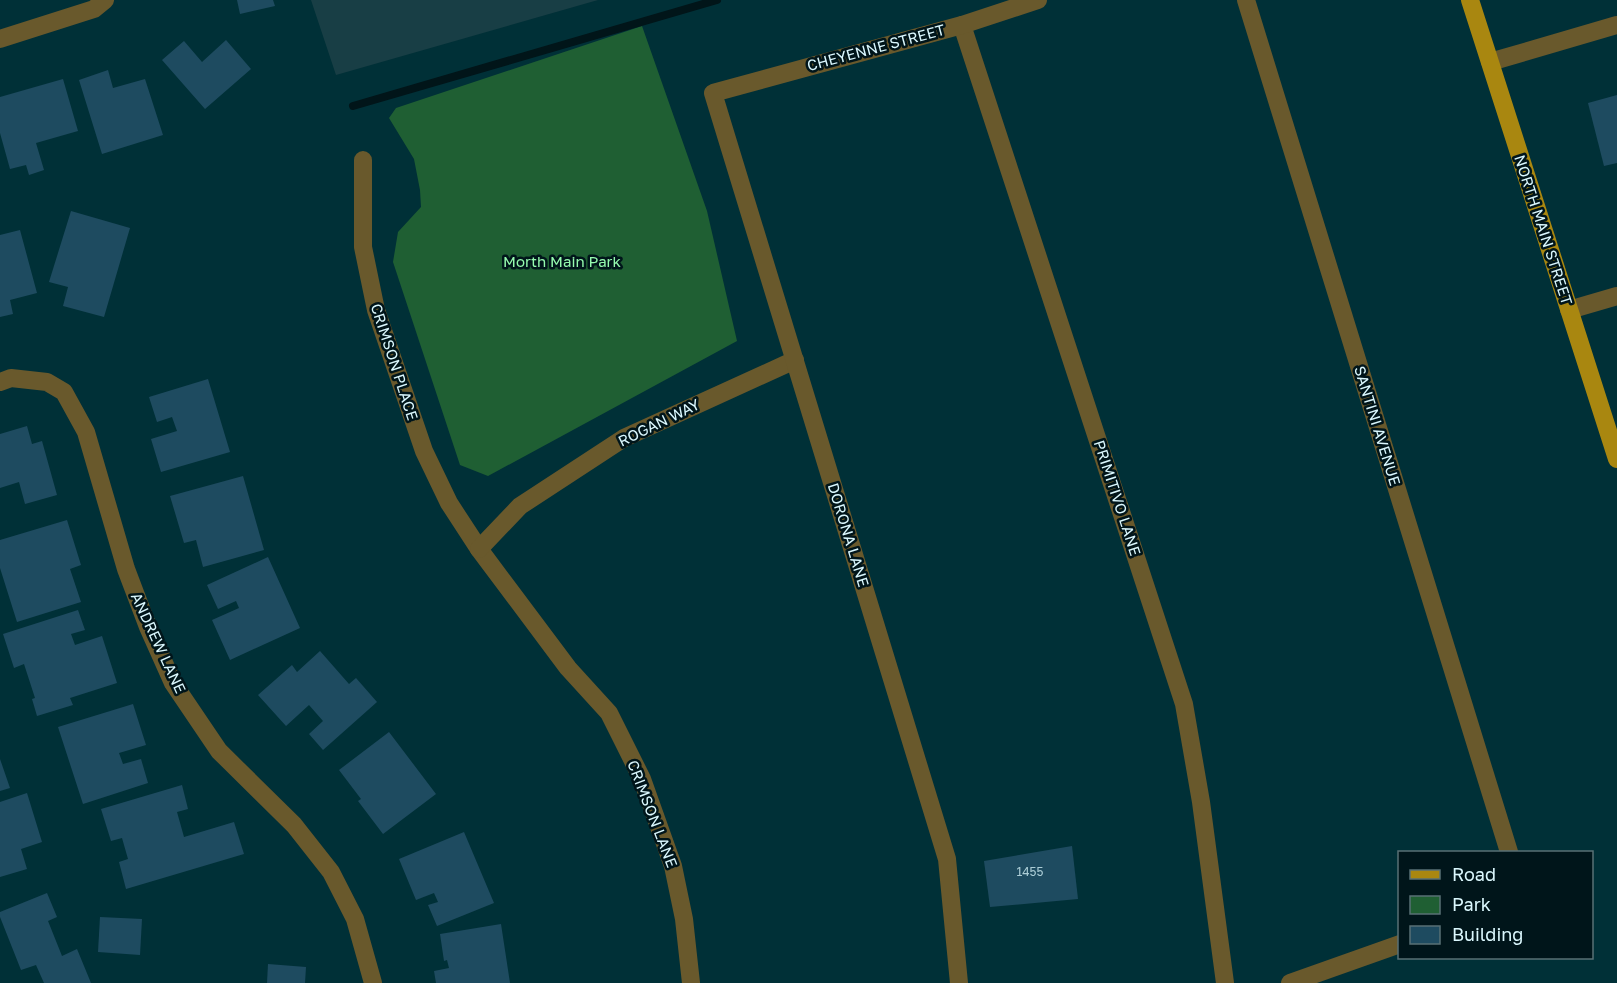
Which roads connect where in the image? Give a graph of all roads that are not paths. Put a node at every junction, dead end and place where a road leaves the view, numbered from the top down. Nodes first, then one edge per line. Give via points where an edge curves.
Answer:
1 (105, 0) edge
2 (1038, 0) edge
3 (1246, 0) edge
4 (1470, 0) edge
5 (962, 25) junction
6 (1617, 25) edge
7 (0, 39) edge
8 (1490, 62) junction
9 (713, 93) joint
10 (363, 159) dead end
11 (1617, 297) edge
12 (1569, 310) junction
13 (795, 360) junction
14 (0, 382) edge
15 (1617, 459) edge
16 (479, 549) junction
17 (1509, 851) edge
18 (1398, 945) edge
19 (373, 983) edge
20 (691, 983) edge
21 (959, 983) edge
22 (1225, 983) edge
23 (1290, 983) edge

1 - 7 street via 94,9
2 - 5 street, CHEYENNE STREET
3 - 17 street, SANTINI AVENUE
4 - 8 main road, NORTH MAIN STREET
5 - 9 street, CHEYENNE STREET
5 - 22 street, PRIMITIVO LANE via 1184,704
6 - 8 street
8 - 12 main road, NORTH MAIN STREET
9 - 13 street, DORONA LANE
10 - 16 street, CRIMSON PLACE via 363,247 376,310 424,451 449,503
11 - 12 street
12 - 15 main road, NORTH MAIN STREET
13 - 16 street, ROGAN WAY via 624,438 520,506
13 - 21 street, DORONA LANE via 947,859
14 - 19 street, ANDREW LANE via 11,378 47,382 64,392 86,432 126,569 173,683 219,751 294,825 331,872 355,919
16 - 20 street, CRIMSON LANE via 568,668 609,713 642,779 673,866
18 - 23 street

